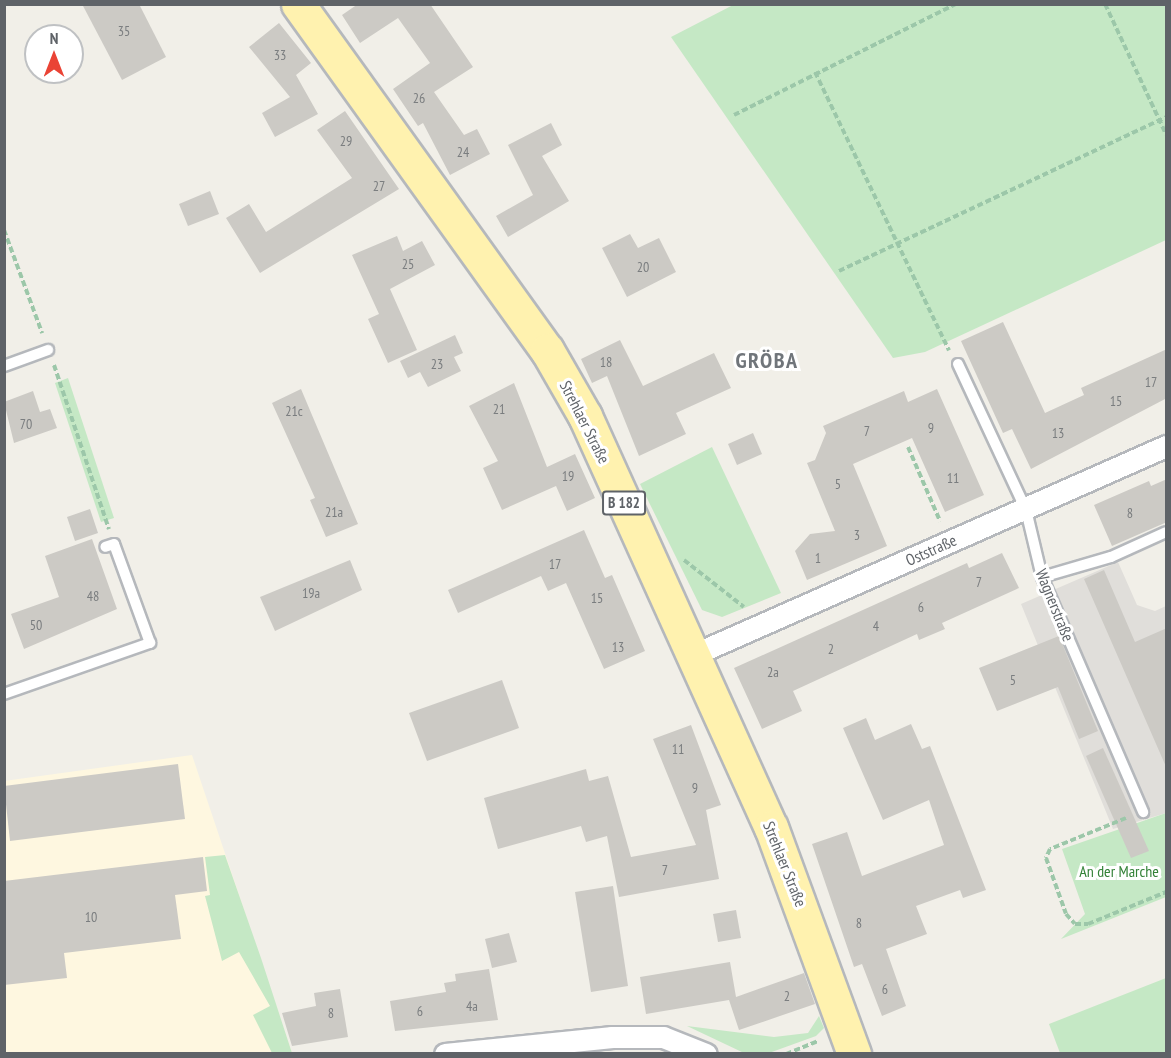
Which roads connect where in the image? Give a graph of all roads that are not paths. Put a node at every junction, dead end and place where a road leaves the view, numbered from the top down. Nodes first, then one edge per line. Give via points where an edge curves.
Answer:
1 (298, 4) edge
2 (48, 350) road end
3 (958, 364) road end
4 (4, 366) edge
5 (1167, 447) edge
6 (1026, 510) junction
7 (1167, 532) edge
8 (110, 545) road end
9 (1042, 577) junction
10 (695, 654) junction
11 (4, 694) edge
12 (1143, 812) road end
13 (445, 1053) edge
14 (706, 1053) edge
15 (854, 1053) edge

1 - 10 main road, Strehlaer Straße / B 182 via 547,350 585,416
2 - 4 lane
3 - 6 lane, Wagnerstraße
5 - 6 street, Oststraße
6 - 9 lane, Wagnerstraße
6 - 10 street, Oststraße
7 - 9 lane via 1111,557
8 - 11 lane via 150,643
9 - 12 lane, Wagnerstraße
10 - 15 main road, Strehlaer Straße / B 182 via 812,929
13 - 14 street via 622,1037 663,1038

